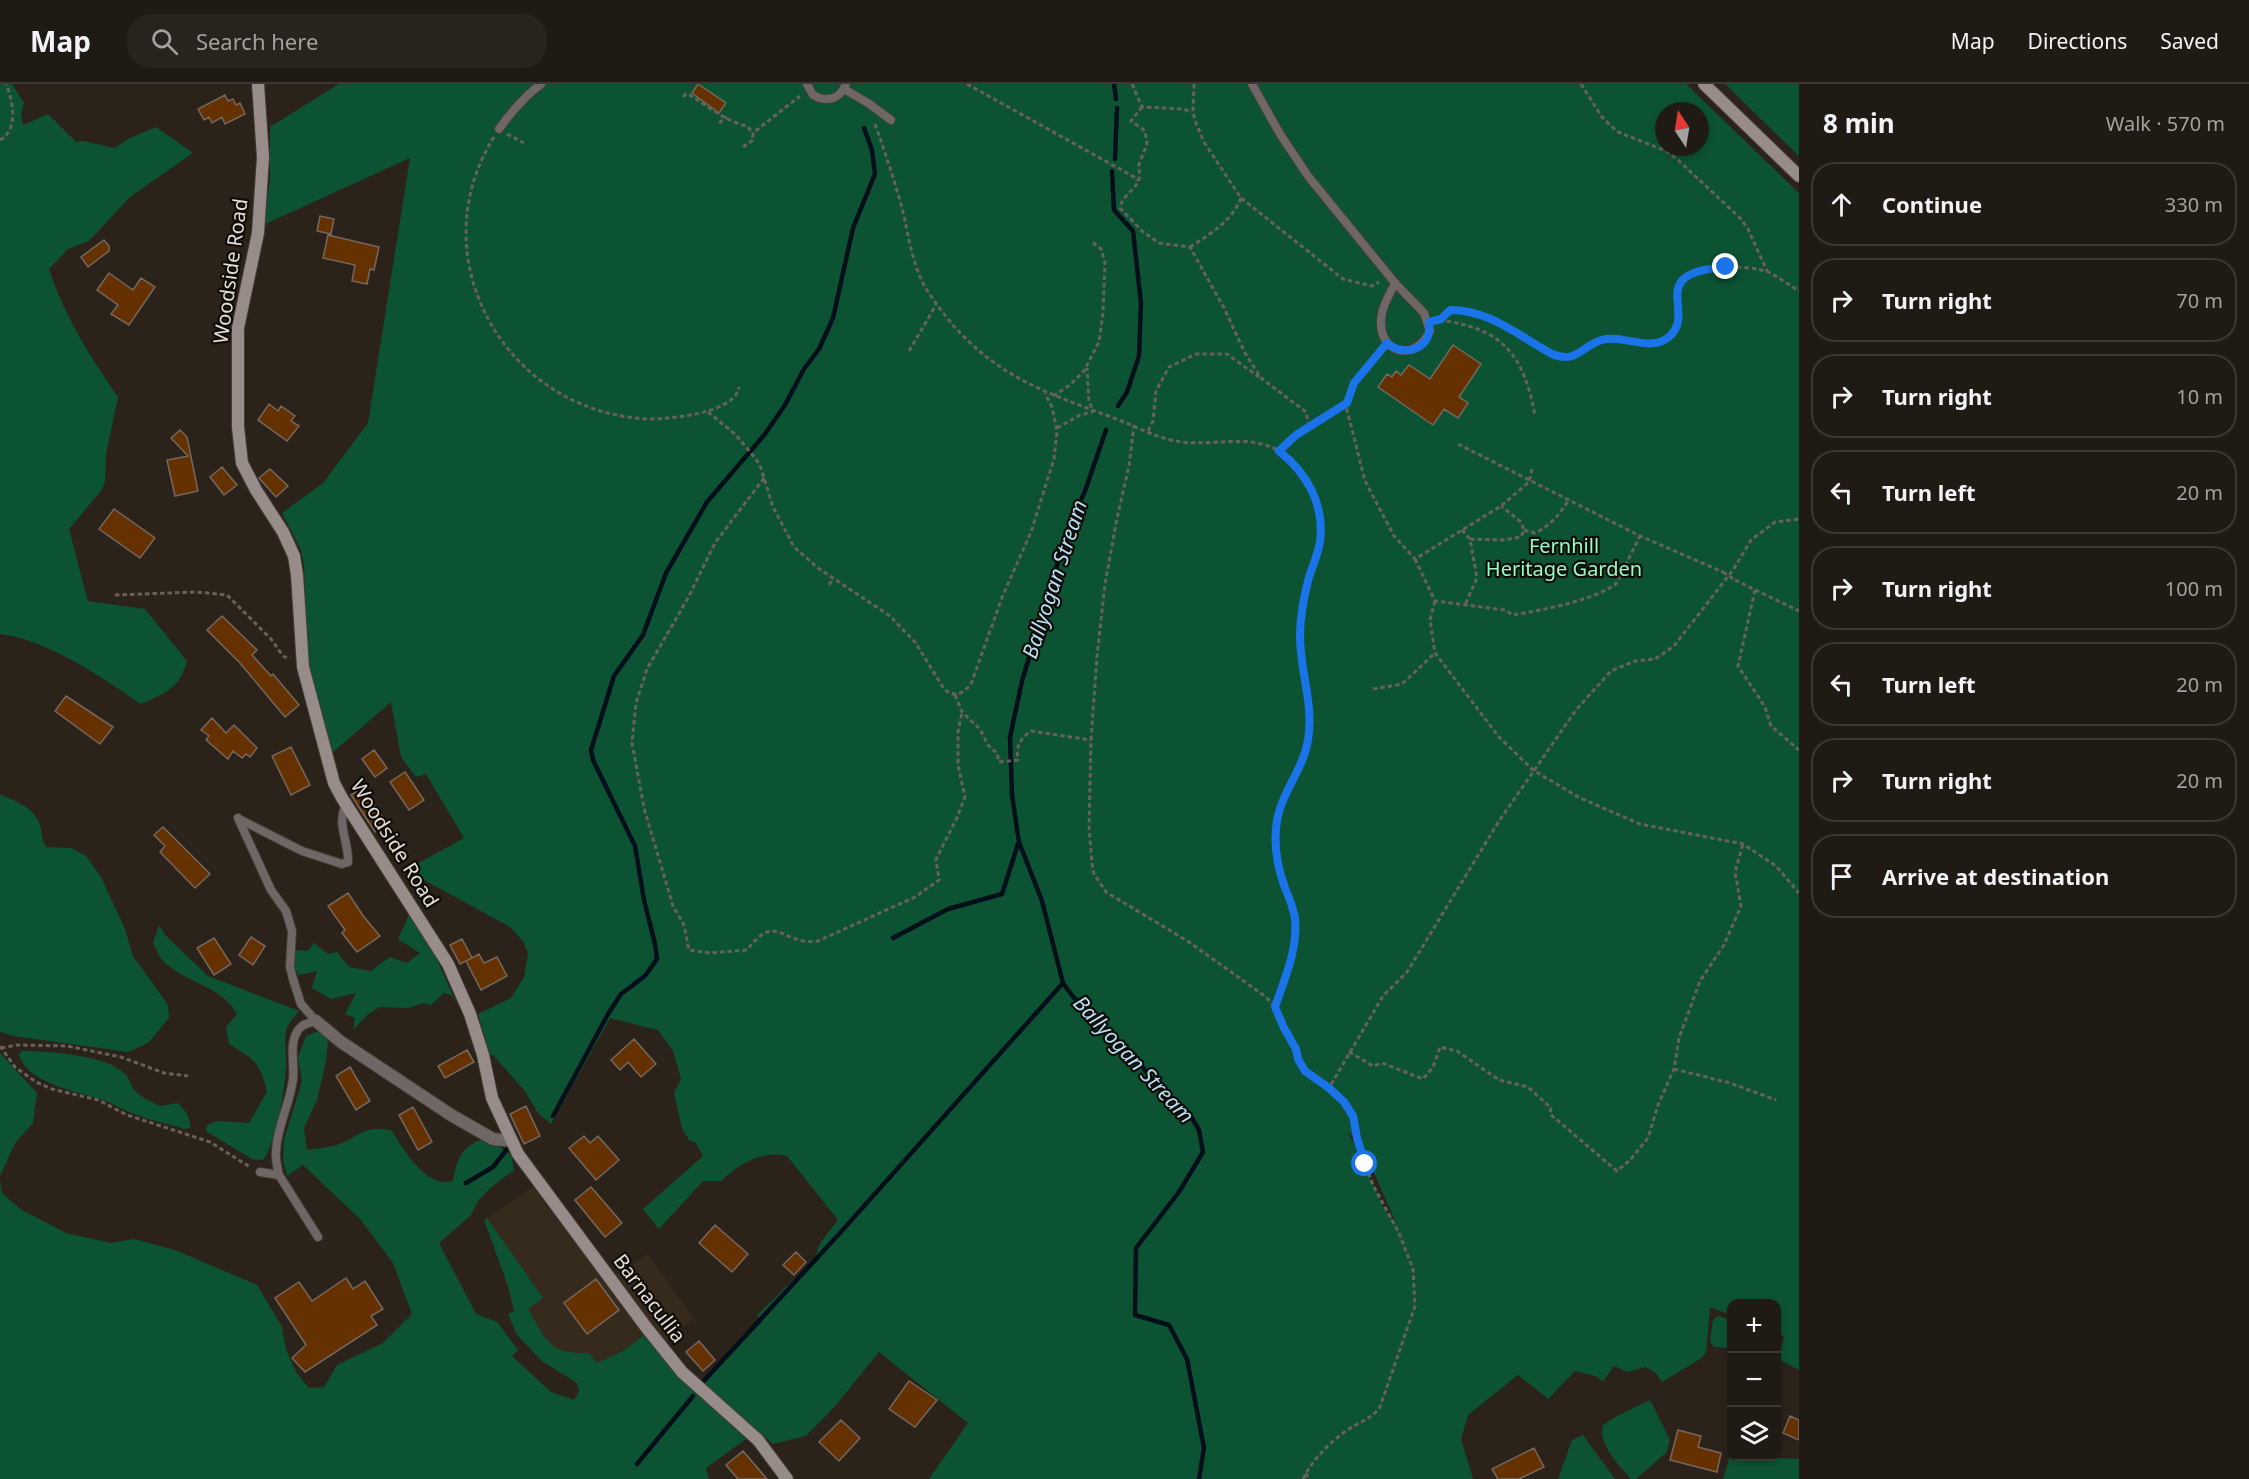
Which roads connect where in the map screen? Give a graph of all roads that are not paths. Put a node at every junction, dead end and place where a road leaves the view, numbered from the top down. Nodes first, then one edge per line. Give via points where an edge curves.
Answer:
1 (258, 84) edge
2 (541, 84) edge
3 (807, 84) edge
4 (1252, 84) edge
5 (1704, 84) edge
6 (845, 87) edge
7 (891, 120) dead end
8 (499, 129) road end
9 (1799, 176) edge
10 (1393, 280) junction
11 (346, 805) junction
12 (316, 1021) junction
13 (502, 1122) joint
14 (512, 1141) junction
15 (260, 1172) road end
16 (279, 1174) junction
17 (318, 1236) dead end
18 (787, 1479) edge

1 - 11 street, Woodside Road via 263,157 258,233 238,328 242,463 294,556 300,654 334,783
2 - 8 lane
3 - 6 lane via 813,95 826,100 839,96
4 - 10 lane via 1308,176
5 - 9 street
6 - 7 lane
10 - 10 lane via 1382,313 1387,343 1394,349 1416,349 1425,342 1429,322
11 - 12 lane via 341,825 348,862 342,864 280,842 238,819 271,891 286,910 292,931 293,979 301,1004
11 - 13 street, Woodside Road via 448,964 470,1014
12 - 14 street via 451,1115 493,1139
12 - 16 lane via 298,1029 292,1047 292,1087 275,1154
13 - 14 street, Barnacullia
14 - 18 street, Barnacullia via 539,1183 682,1372 758,1440
15 - 16 lane
16 - 17 lane

